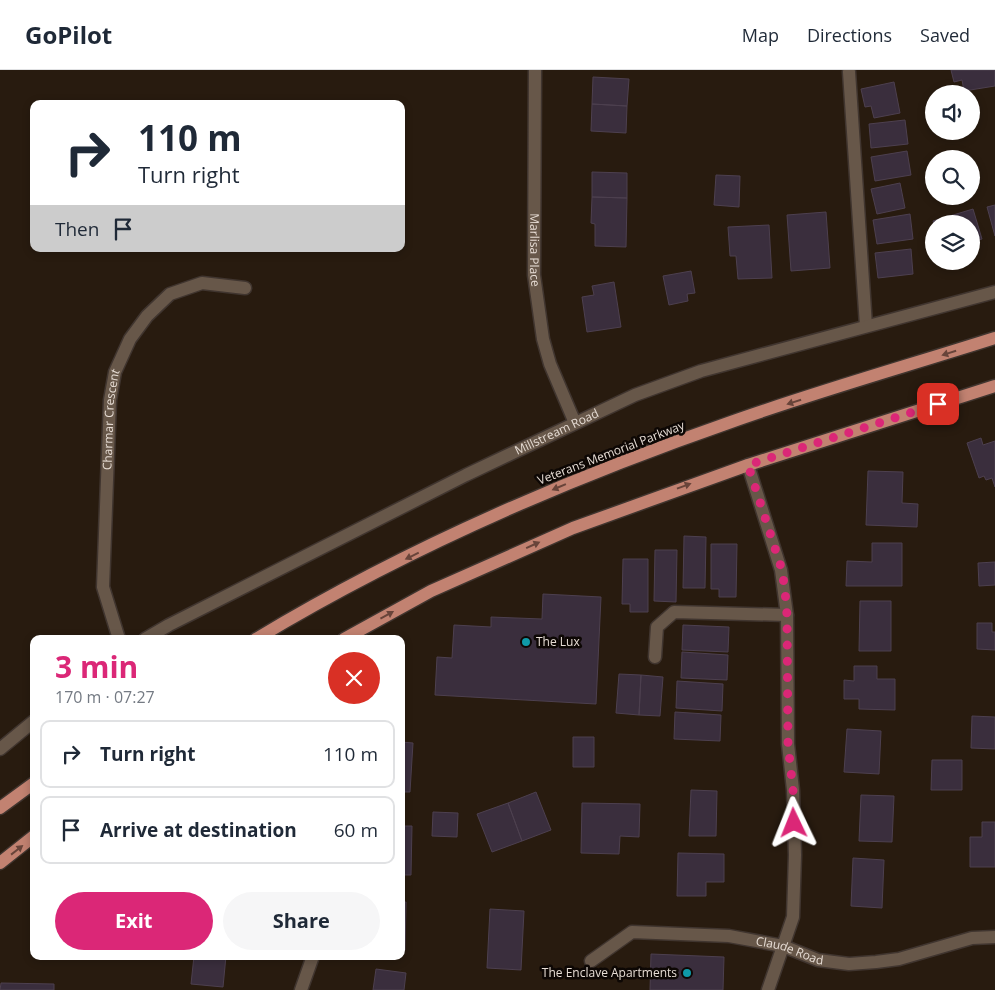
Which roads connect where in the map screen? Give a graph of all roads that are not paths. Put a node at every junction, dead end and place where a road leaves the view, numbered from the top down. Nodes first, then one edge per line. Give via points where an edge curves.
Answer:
1 (535, 70) edge
2 (849, 72) dead end
3 (245, 288) dead end
4 (995, 292) edge
5 (866, 326) junction
6 (995, 338) edge
7 (995, 386) edge
8 (575, 422) junction
9 (748, 465) junction
10 (787, 615) junction
11 (118, 635) edge
12 (152, 635) edge
13 (263, 635) edge
14 (351, 635) edge
15 (655, 657) dead end
16 (30, 724) edge
17 (0, 749) edge
18 (30, 786) edge
19 (0, 808) edge
20 (30, 839) edge
21 (0, 863) edge
22 (995, 937) edge
23 (783, 946) junction
24 (312, 960) edge
25 (591, 961) dead end
26 (301, 990) edge
27 (768, 990) edge

1 - 8 street, Marlisa Place via 534,275 543,339
2 - 5 street
3 - 11 street, Charmar Crescent via 202,283 170,294 147,316 130,339 115,372 110,400 103,587
4 - 5 street, Millstream Road
5 - 8 street, Millstream Road via 701,371 635,395
6 -> 13 main road, Veterans Memorial Parkway via 732,421 593,473 485,520 370,576
7 - 9 main road
8 - 12 street, Millstream Road via 299,558
9 - 10 street via 782,570
14 -> 9 main road via 431,591 573,528
10 - 15 street via 674,612 657,627
10 - 23 street via 788,744 795,855 793,917
16 - 17 street
18 - 19 main road
21 -> 20 main road
22 - 23 street, Claude Road via 972,938 899,958 849,964 818,960
23 - 25 street, Claude Road via 729,936 632,932
23 - 27 street
24 - 26 street

